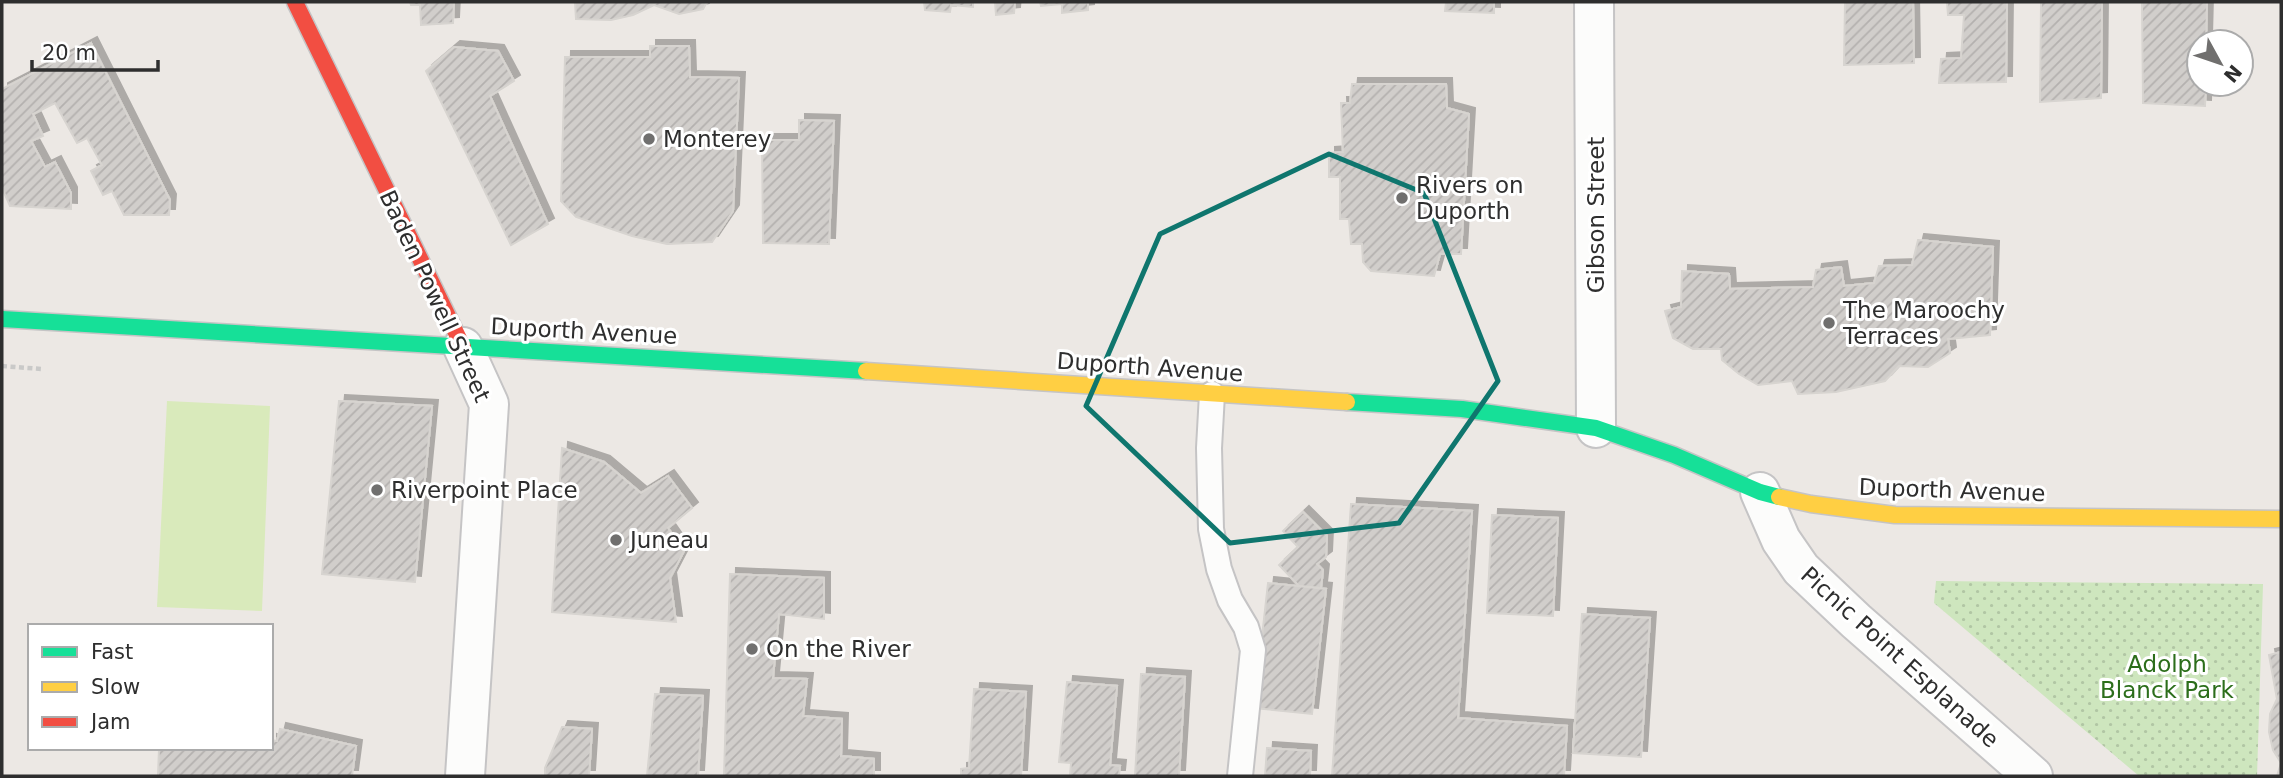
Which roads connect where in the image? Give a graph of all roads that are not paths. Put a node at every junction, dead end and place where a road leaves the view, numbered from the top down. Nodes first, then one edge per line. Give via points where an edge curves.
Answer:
1 (295, 2) edge
2 (1594, 2) edge
3 (2, 319) edge
4 (463, 347) junction
5 (1212, 394) junction
6 (1596, 428) junction
7 (1760, 492) junction
8 (2281, 519) edge
9 (465, 776) edge
10 (1240, 776) edge
11 (2033, 776) edge

1 - 4 main road, Baden Powell Street
2 - 6 street, Gibson Street
3 - 4 main road, Duporth Avenue
4 - 5 main road, Duporth Avenue
4 - 9 street, Baden Powell Street via 489,404
5 - 6 main road, Duporth Avenue via 1462,410
5 - 10 lane via 1211,529 1219,569 1253,650
6 - 7 main road, Duporth Avenue
7 - 8 main road, Duporth Avenue via 1895,515
7 - 11 street, Picnic Point Esplanade via 1781,540 1801,569

